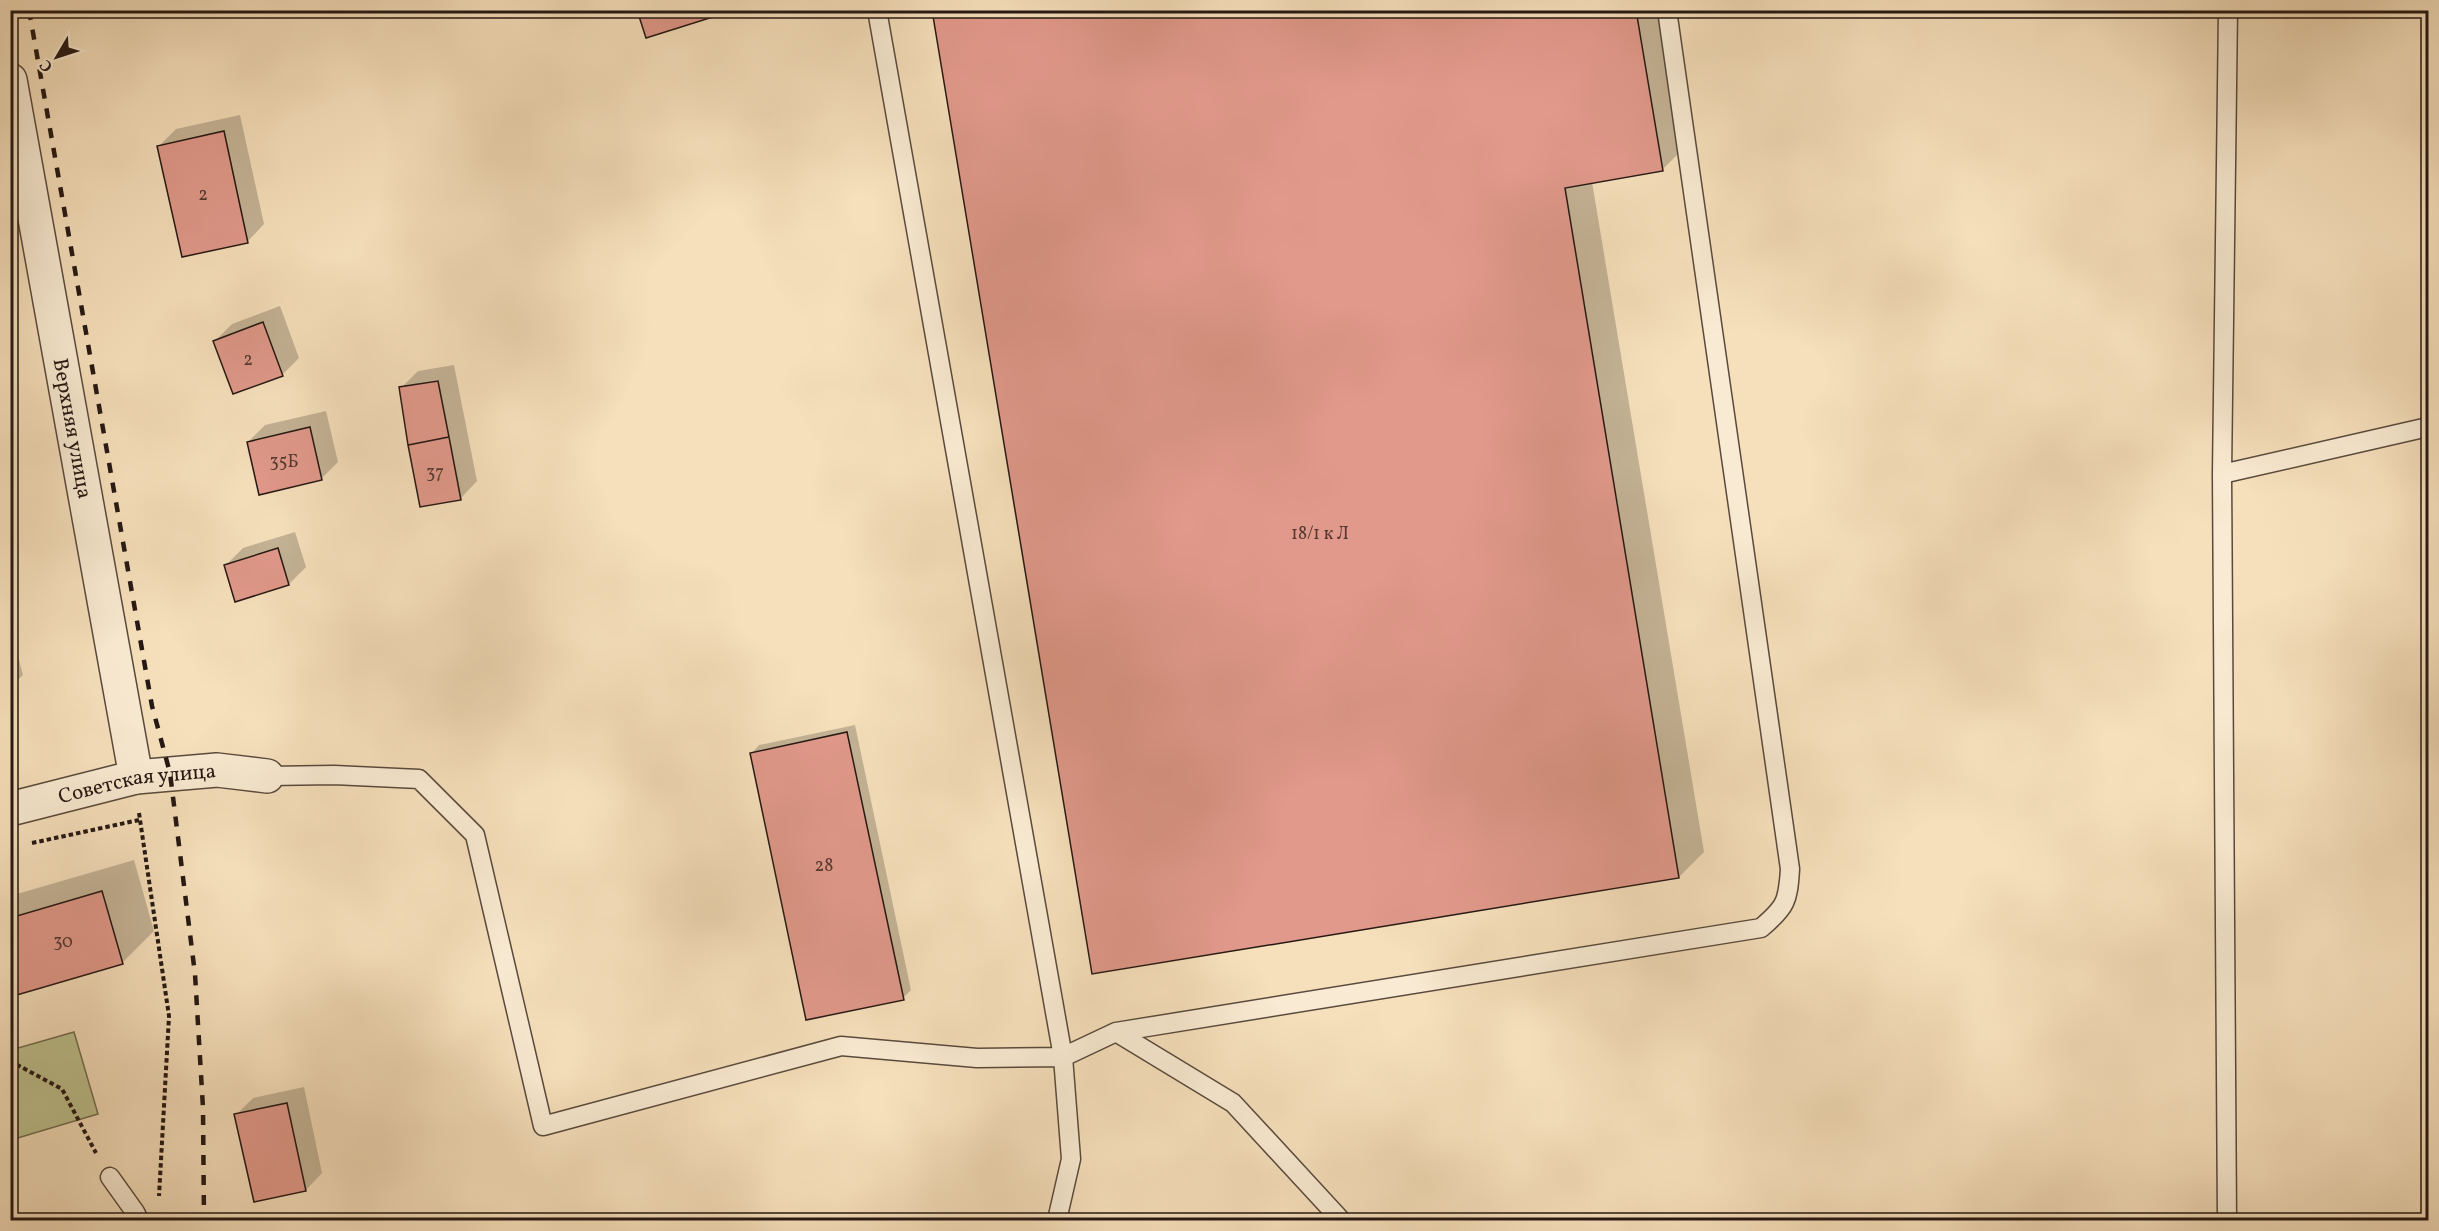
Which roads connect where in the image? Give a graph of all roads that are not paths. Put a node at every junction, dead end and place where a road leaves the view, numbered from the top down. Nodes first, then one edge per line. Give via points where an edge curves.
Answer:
1 (878, 10) edge
2 (1666, 10) edge
3 (2228, 10) edge
4 (10, 80) edge
5 (2428, 427) edge
6 (2222, 474) junction
7 (267, 776) joint
8 (136, 777) junction
9 (10, 809) edge
10 (1116, 1032) junction
11 (1063, 1057) junction
12 (110, 1177) road end
13 (139, 1221) edge
14 (1058, 1221) edge
15 (1341, 1221) edge
16 (2227, 1221) edge

1 - 11 lane
2 - 10 lane via 1790,869 1788,897 1761,928
3 - 6 lane
4 - 8 street, Верхняя улица
5 - 6 lane
6 - 16 lane
7 - 8 street, Советская улица via 217,770
7 - 11 lane via 419,779 475,835 543,1126 841,1046 977,1058
8 - 9 street, Советская улица
10 - 11 lane
10 - 15 lane via 1233,1103
11 - 14 lane via 1071,1160
12 - 13 lane

